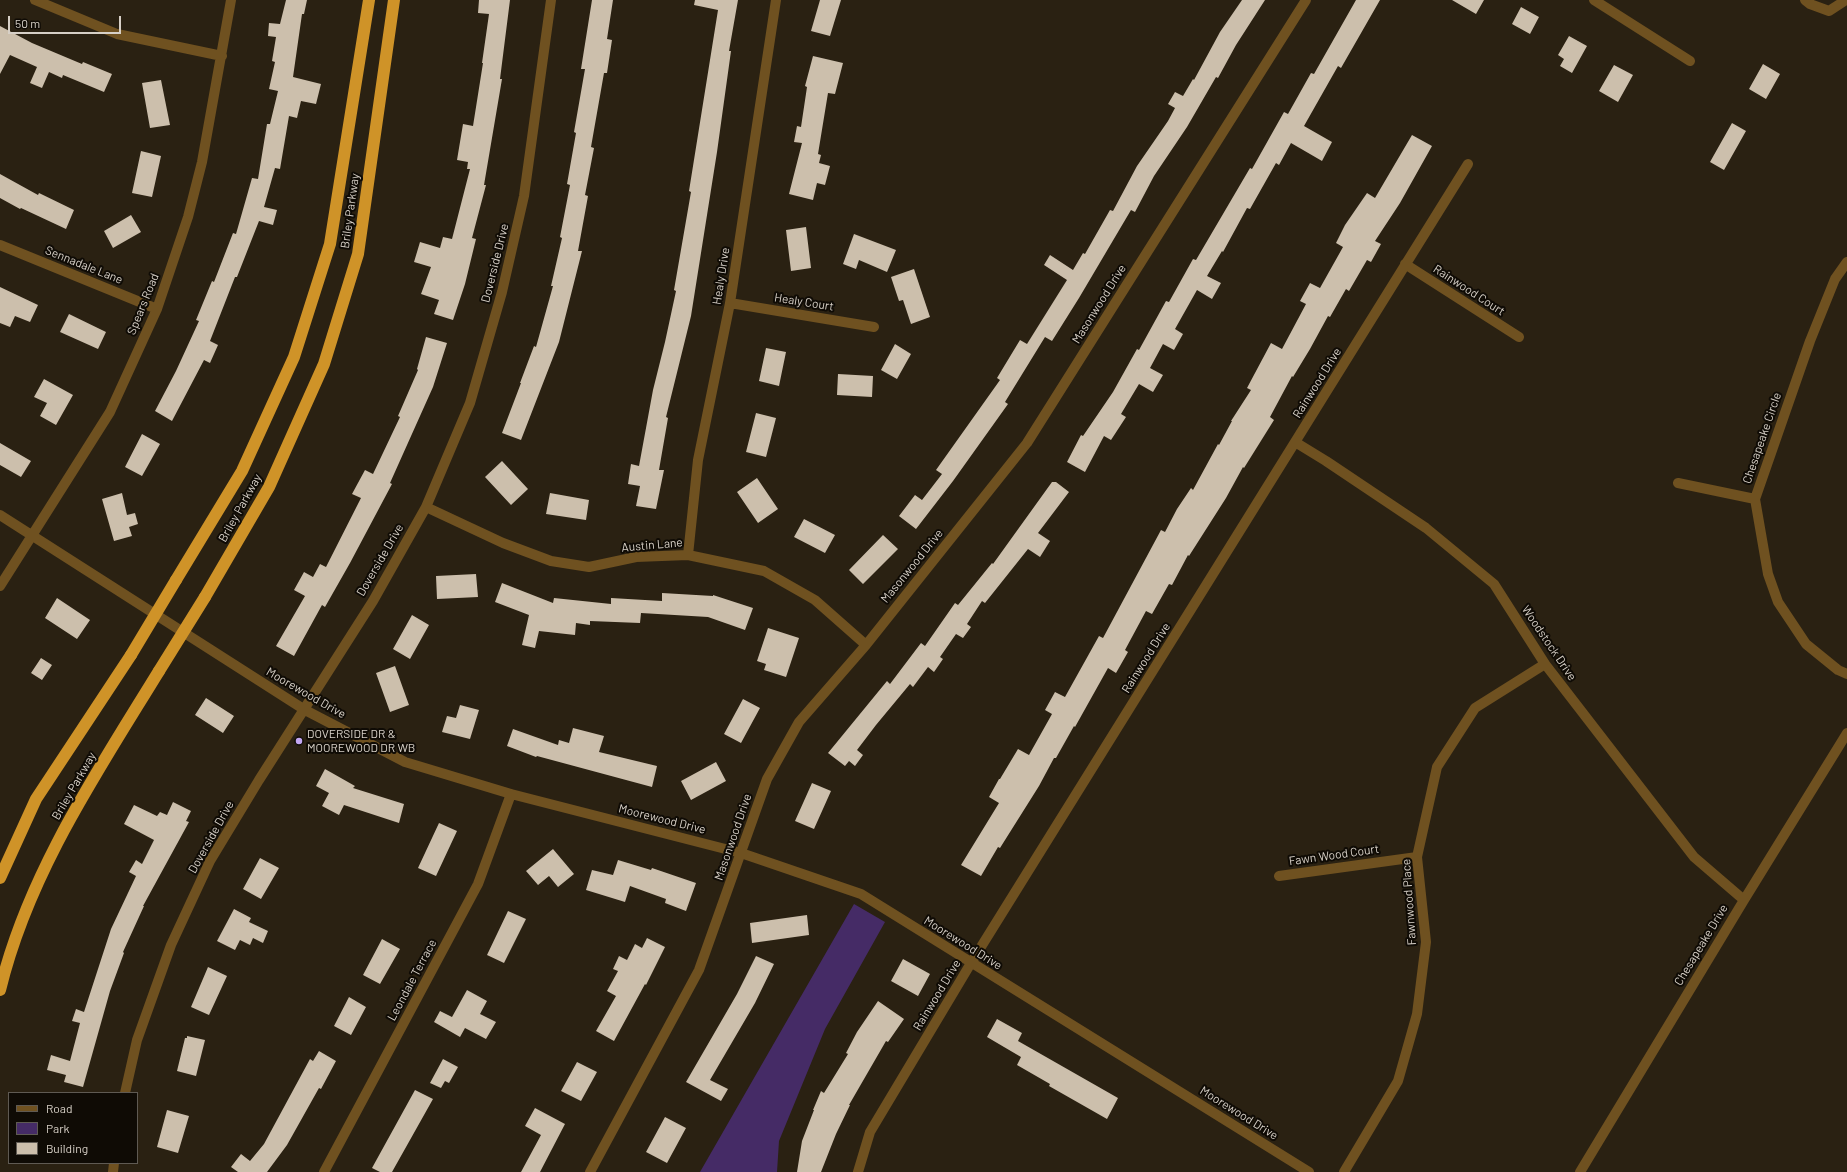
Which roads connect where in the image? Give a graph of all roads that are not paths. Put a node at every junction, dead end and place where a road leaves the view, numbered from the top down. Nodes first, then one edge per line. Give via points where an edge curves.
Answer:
1 (35, 0) edge
2 (231, 0) edge
3 (369, 0) edge
4 (394, 0) edge
5 (551, 0) edge
6 (776, 0) edge
7 (1306, 0) edge
8 (1594, 0) edge
9 (1805, 0) edge
10 (1846, 0) edge
11 (222, 56) junction
12 (1690, 61) dead end
13 (1468, 164) dead end
14 (0, 245) edge
15 (1847, 262) edge
16 (1406, 264) junction
17 (730, 303) junction
18 (158, 309) junction
19 (874, 327) dead end
20 (1519, 337) dead end
21 (1295, 442) junction
22 (1678, 483) dead end
23 (1755, 499) junction
24 (426, 507) junction
25 (0, 515) edge
26 (31, 535) junction
27 (688, 555) junction
28 (0, 586) edge
29 (866, 644) junction
30 (1545, 664) junction
31 (1847, 674) edge
32 (305, 710) junction
33 (1847, 732) edge
34 (511, 794) junction
35 (741, 853) junction
36 (1418, 857) junction
37 (1279, 876) dead end
38 (0, 878) edge
39 (1744, 900) junction
40 (971, 964) junction
41 (0, 990) edge
42 (125, 1092) edge
43 (324, 1172) edge
44 (590, 1172) edge
45 (858, 1172) edge
46 (1309, 1172) edge
47 (1344, 1172) edge
48 (1580, 1172) edge

1 - 11 street via 117,34
2 - 11 street, Spears Road
3 - 38 highway, Briley Parkway, bridge via 330,244 294,357 242,471 131,655 36,799
4 - 41 highway, Briley Parkway, bridge via 358,254 324,364 269,487 205,597 76,807 37,885 6,964
5 - 24 street, Doverside Drive via 524,196 502,292 470,403
6 - 17 street, Healy Drive
7 - 29 street, Masonwood Drive via 1027,443
8 - 12 street
9 - 10 street via 1829,11
11 - 18 street, Spears Road via 202,162 188,216
13 - 16 street, Rainwood Drive
14 - 18 street, Sennadale Lane
15 - 23 street, Chesapeake Circle via 1835,279 1810,341
16 - 20 street, Rainwood Court
16 - 21 street, Rainwood Drive
17 - 19 street, Healy Court
17 - 27 street, Healy Drive via 698,460
18 - 26 street, Spears Road via 110,412
21 - 30 street, Woodstock Drive via 1426,528 1494,584
21 - 40 street, Rainwood Drive
22 - 23 street
23 - 31 street, Chesapeake Circle via 1768,574 1778,602 1806,644 1838,670
24 - 27 street, Austin Lane via 503,543 551,561 590,567 636,557
24 - 32 street, Doverside Drive
25 - 26 street, Moorewood Drive
26 - 28 street, Spears Road
26 - 32 street, Moorewood Drive
27 - 29 street, Austin Lane via 764,571 815,600
29 - 35 street, Masonwood Drive via 799,722 767,780
30 - 36 street, Fawnwood Place via 1476,708 1438,767
30 - 39 street, Woodstock Drive via 1694,857
32 - 34 street, Moorewood Drive via 405,762
32 - 42 street, Doverside Drive via 210,861 171,945 136,1040
33 - 39 street, Chesapeake Drive
34 - 35 street, Moorewood Drive
34 - 43 street, Leondale Terrace via 478,884
35 - 40 street, Moorewood Drive via 861,894
35 - 44 street, Masonwood Drive via 699,970
36 - 37 street, Fawn Wood Court
36 - 47 street, Fawnwood Place via 1426,942 1417,1014 1398,1081
39 - 48 street, Chesapeake Drive
40 - 45 street, Rainwood Drive via 870,1132
40 - 46 street, Moorewood Drive

